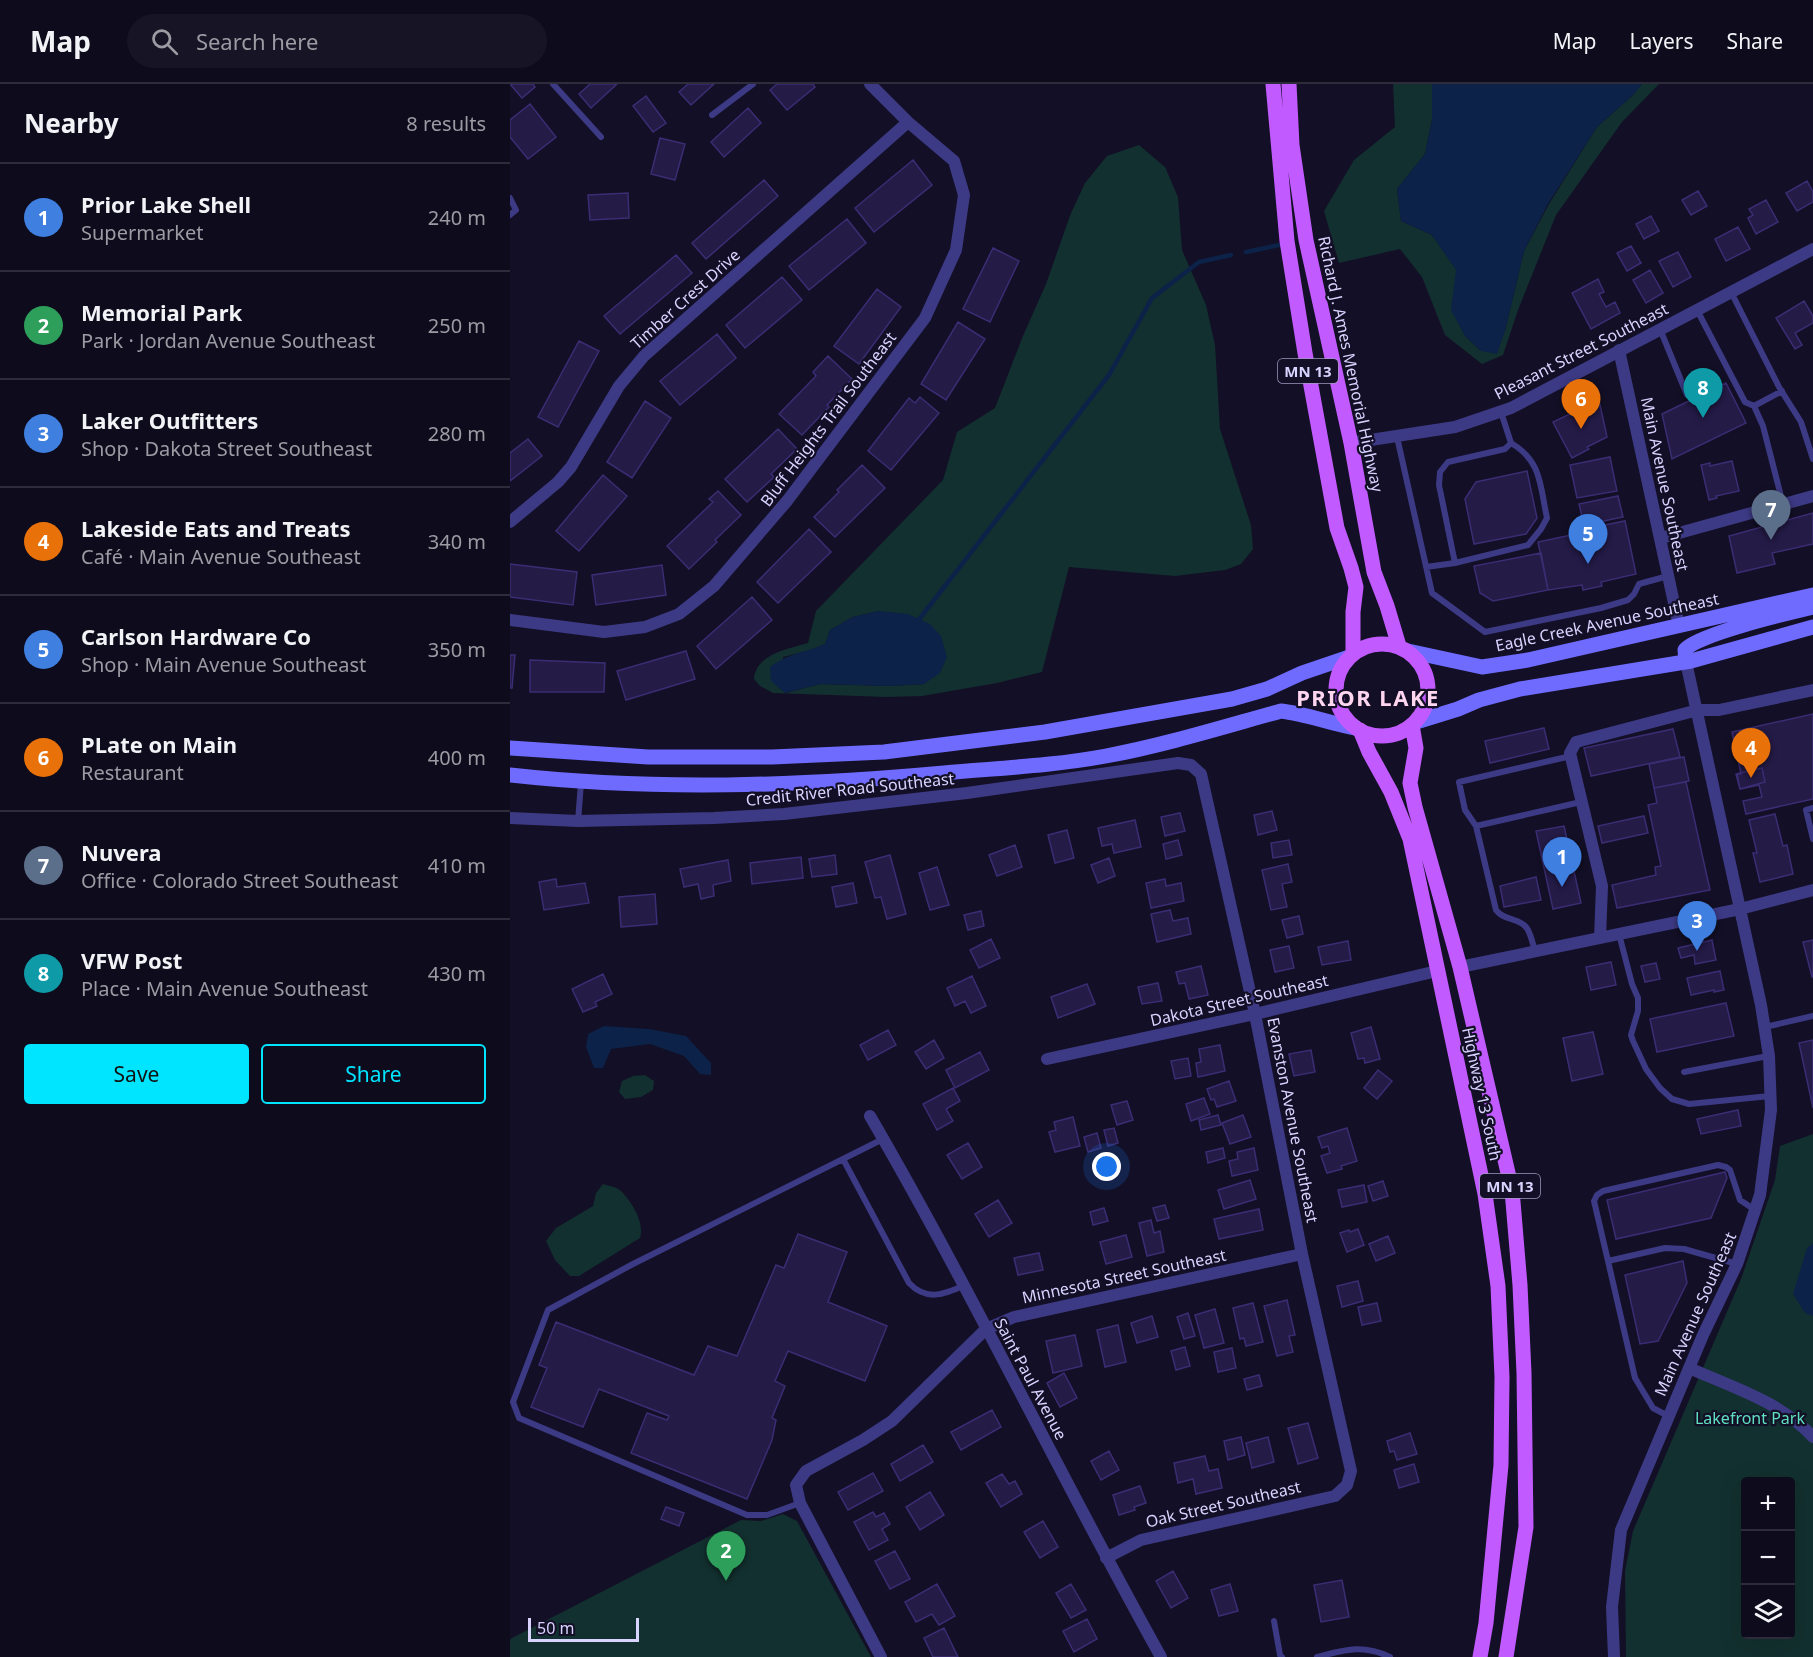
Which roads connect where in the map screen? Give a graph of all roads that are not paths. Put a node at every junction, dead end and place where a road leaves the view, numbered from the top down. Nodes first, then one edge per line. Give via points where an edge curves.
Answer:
1 (553, 84) edge
2 (753, 84) edge
3 (870, 84) edge
4 (1273, 84) edge
5 (1289, 84) edge
6 (712, 115) dead end
7 (908, 122) junction
8 (601, 137) dead end
9 (510, 198) edge
10 (510, 215) edge
11 (1813, 249) edge
12 (1731, 292) junction
13 (1697, 310) junction
14 (1660, 329) junction
15 (1619, 350) junction
16 (1782, 392) junction
17 (1687, 395) dead end
18 (1754, 406) junction
19 (1501, 411) junction
20 (1397, 437) junction
21 (1510, 443) junction
22 (1351, 444) junction
23 (1813, 459) edge
24 (1813, 496) edge
25 (1783, 504) junction
26 (510, 522) edge
27 (1661, 538) junction
28 (1455, 563) junction
29 (1426, 567) junction
30 (1668, 576) junction
31 (1813, 595) edge
32 (1813, 607) edge
33 (510, 620) edge
34 (1680, 626) junction
35 (1813, 627) edge
36 (1404, 649) junction
37 (1351, 656) junction
38 (1686, 662) junction
39 (1813, 690) edge
40 (1698, 710) junction
41 (1414, 724) junction
42 (1358, 729) junction
43 (510, 748) edge
44 (1571, 756) junction
45 (1191, 765) joint
46 (510, 775) edge
47 (581, 782) junction
48 (1582, 802) junction
49 (1813, 808) edge
50 (510, 818) edge
51 (578, 821) junction
52 (1476, 826) junction
53 (1813, 839) edge
54 (1813, 890) edge
55 (1740, 909) junction
56 (1619, 934) junction
57 (1600, 938) junction
58 (1534, 950) junction
59 (1460, 967) junction
60 (1437, 971) junction
61 (1256, 1014) junction
62 (1813, 1016) edge
63 (1765, 1027) junction
64 (1769, 1056) junction
65 (1047, 1059) dead end
66 (1684, 1072) dead end
67 (1770, 1096) junction
68 (870, 1116) dead end
69 (883, 1138) junction
70 (843, 1159) junction
71 (1755, 1211) junction
72 (1302, 1254) junction
73 (1608, 1262) junction
74 (1737, 1264) junction
75 (963, 1286) junction
76 (986, 1329) junction
77 (1689, 1368) junction
78 (1668, 1416) junction
79 (1813, 1437) edge
80 (1347, 1485) joint
81 (800, 1503) junction
82 (1106, 1558) junction
83 (1274, 1621) dead end
84 (881, 1657) edge
85 (1161, 1657) edge
86 (1282, 1657) edge
87 (1317, 1657) edge
88 (1390, 1657) edge
89 (1480, 1657) edge
90 (1506, 1657) edge
91 (1614, 1657) edge

1 - 8 lane
2 - 6 lane
3 - 7 street, Bluff Heights Trail Southeast
4 - 37 main road, MN 13 via 1287,241 1305,353 1337,528 1356,587
5 - 22 main road, Richard J. Ames Memorial Highway / MN 13 via 1292,145 1306,240
7 - 26 street, Timber Crest Drive via 644,356 619,386 571,467 558,483
7 - 33 street, Bluff Heights Trail Southeast via 954,161 964,195 956,250 925,318 788,501 714,586 679,614 645,627 604,632
9 - 10 lane via 516,210
11 - 12 street, Pleasant Street Southeast
12 - 13 street, Pleasant Street Southeast
12 - 16 lane
13 - 14 street, Pleasant Street Southeast
13 - 18 lane via 1745,402
14 - 15 street, Pleasant Street Southeast
14 - 17 lane
15 - 19 street, Pleasant Street Southeast
15 - 27 street, Main Avenue Southeast
16 - 18 lane
16 - 23 lane via 1801,422
18 - 25 lane
19 - 20 street, Pleasant Street Southeast via 1455,427
19 - 21 lane
20 - 22 street, Pleasant Street Southeast
20 - 29 lane
21 - 28 lane via 1505,448 1448,462 1440,472
21 - 28 lane via 1524,451 1537,471 1547,518 1528,545
22 - 36 main road, Richard J. Ames Memorial Highway / MN 13 via 1374,572
24 - 25 street
25 - 27 street
27 - 30 street, Main Avenue Southeast
28 - 29 lane
29 - 30 lane via 1432,593 1485,632 1628,600 1638,584
30 - 34 street, Main Avenue Southeast
31 - 34 main road, Eagle Creek Avenue Southeast
32 - 38 main road via 1692,643 1685,650
34 - 36 main road, Eagle Creek Avenue Southeast via 1482,667
35 - 38 main road
36 - 37 main road via 1376,643
36 - 41 main road via 1416,657 1429,682 1426,703
37 - 42 main road via 1340,671 1337,703 1344,717
37 - 43 main road via 1232,699 1046,732 896,751 648,757
38 - 40 street, Main Avenue Southeast
38 - 41 main road via 1520,689
39 - 40 street via 1719,710
40 - 44 street via 1576,742
40 - 55 street, Main Avenue Southeast
41 - 42 main road via 1387,736
41 - 59 main road, Highway 13 South / MN 13 via 1416,748 1410,783
42 - 47 main road via 1281,711 1107,756 1040,765 831,783
42 - 60 main road, Highway 13 South / MN 13 via 1410,839
44 - 48 street
44 - 52 lane via 1459,782 1465,810
45 - 51 street, Credit River Road Southeast via 1178,763 784,814
45 - 61 street, Evanston Avenue Southeast via 1200,774
46 - 47 main road
47 - 51 lane
48 - 52 lane
48 - 57 street via 1602,886
49 - 53 lane via 1806,810
50 - 51 street, Credit River Road Southeast
52 - 58 lane via 1496,910 1501,916 1525,925
54 - 55 street
55 - 56 street
55 - 63 street, Main Avenue Southeast
56 - 57 street
56 - 67 lane via 1638,998 1632,1041 1660,1088 1672,1100 1689,1104
57 - 58 street
58 - 59 street
59 - 90 main road, Highway 13 South / MN 13 via 1512,1190 1520,1285 1526,1527
60 - 61 street, Dakota Street Southeast
60 - 89 main road, Highway 13 South / MN 13 via 1485,1194 1498,1286 1501,1466
61 - 65 street, Dakota Street Southeast
61 - 72 street, Evanston Avenue Southeast
62 - 63 lane
63 - 64 street, Main Avenue Southeast
64 - 66 lane
64 - 67 street, Main Avenue Southeast
67 - 71 street, Main Avenue Southeast via 1766,1158
68 - 69 street, Saint Paul Avenue
69 - 70 lane
69 - 75 street, Saint Paul Avenue
70 - 75 lane via 914,1288 937,1296
70 - 81 lane via 548,1310 513,1402 519,1418 747,1515 767,1515
71 - 73 lane via 1740,1200 1730,1170 1718,1165 1603,1191 1594,1201
71 - 74 street, Main Avenue Southeast
72 - 76 street, Minnesota Street Southeast via 1014,1317
72 - 80 street, Evanston Avenue Southeast via 1351,1471
73 - 74 lane via 1665,1248 1684,1249
73 - 78 lane via 1635,1378 1653,1408
74 - 77 street, Main Avenue Southeast
75 - 76 street, Saint Paul Avenue
76 - 81 street, Minnesota Street Southeast via 892,1421 806,1470 796,1485
76 - 82 street, Saint Paul Avenue
77 - 78 street, Main Avenue Southeast
77 - 79 street via 1772,1405 1794,1418
78 - 91 street, Main Avenue Southeast via 1621,1530 1612,1607
80 - 82 street, Oak Street Southeast via 1335,1496 1141,1540
81 - 84 street
82 - 85 street, Saint Paul Avenue
83 - 86 lane
87 - 88 lane via 1359,1648

